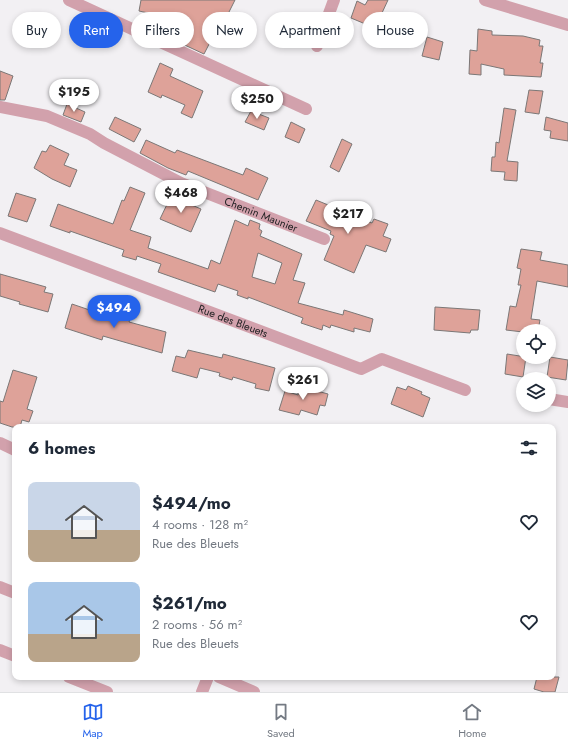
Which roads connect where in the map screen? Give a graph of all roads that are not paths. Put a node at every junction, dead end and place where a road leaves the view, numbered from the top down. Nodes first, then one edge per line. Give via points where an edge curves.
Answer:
1 (69, 0) edge
2 (334, 0) edge
3 (485, 0) edge
4 (330, 12) edge
5 (568, 25) edge
6 (0, 107) edge
7 (306, 109) dead end
8 (0, 233) edge
9 (324, 239) dead end
10 (465, 390) dead end
11 (556, 399) edge
12 (568, 402) edge
13 (0, 443) edge
14 (12, 449) edge
15 (0, 587) edge
16 (12, 592) edge
17 (0, 650) edge
18 (12, 655) edge
19 (77, 680) edge
20 (207, 680) edge
21 (226, 680) edge
22 (107, 692) edge
23 (202, 692) edge
24 (254, 692) edge

1 - 7 street
2 - 4 street
3 - 5 street
6 - 9 street, Chemin Maunier via 47,116 90,134 181,183
8 - 10 street, Rue des Bleuets via 360,369 382,359
11 - 12 street
13 - 14 street
15 - 16 street
17 - 18 street
19 - 22 street
20 - 23 street
21 - 24 street

